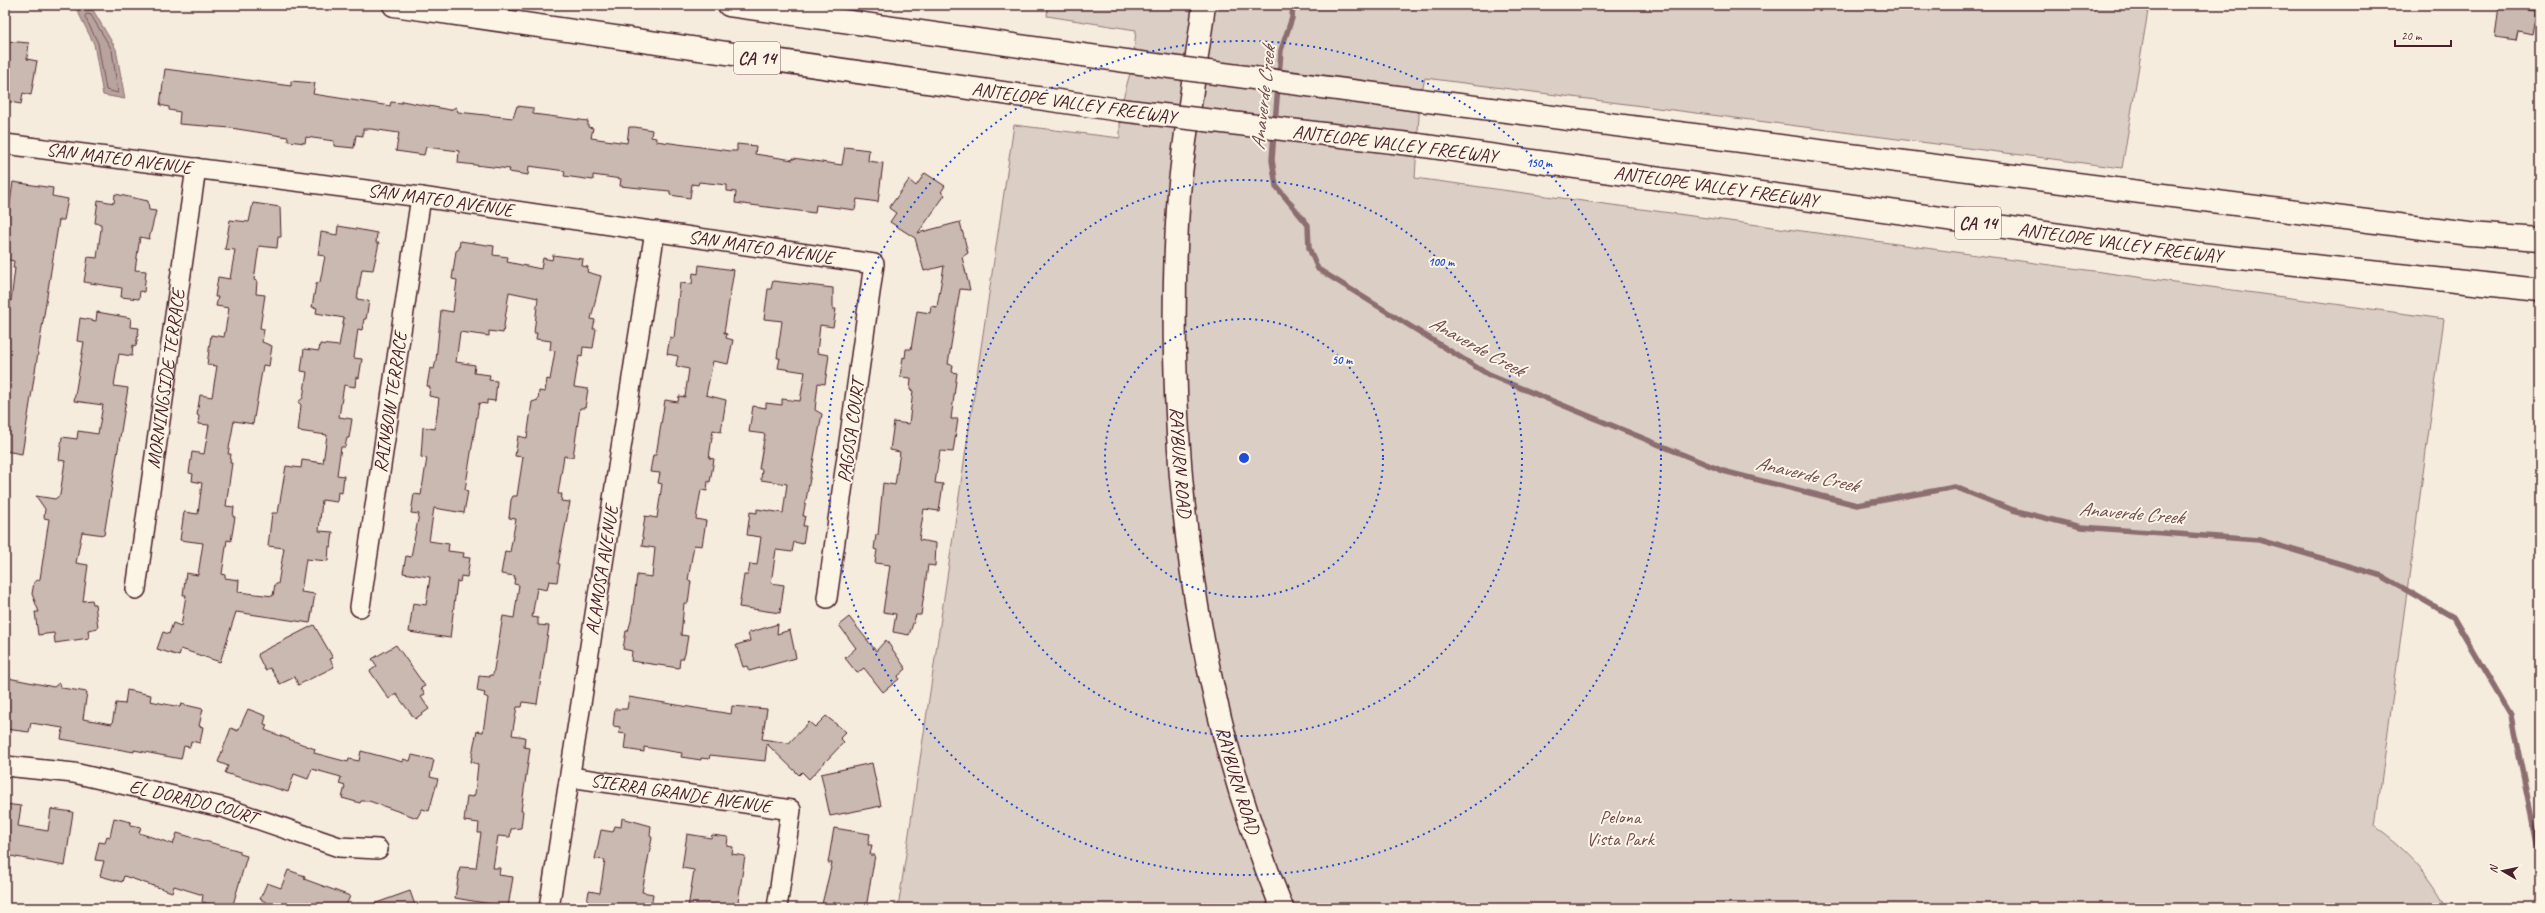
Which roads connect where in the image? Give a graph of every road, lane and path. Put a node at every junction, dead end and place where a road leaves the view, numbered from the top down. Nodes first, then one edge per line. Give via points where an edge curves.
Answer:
1 (394, 5) edge
2 (729, 5) edge
3 (1204, 5) edge
4 (5, 144) edge
5 (196, 168) junction
6 (421, 197) junction
7 (655, 231) junction
8 (2540, 239) edge
9 (874, 264) joint
10 (2540, 290) edge
11 (136, 589) dead end
12 (827, 598) dead end
13 (360, 607) dead end
14 (5, 766) edge
15 (570, 777) junction
16 (378, 849) dead end
17 (549, 908) edge
18 (777, 908) edge
19 (1282, 908) edge

1 - 10 main road, ANTELOPE VALLEY FREEWAY / CA 14, bridge via 1120,110 1418,145 2182,252
2 - 8 main road, bridge via 1420,100 2469,234
3 - 19 main road, RAYBURN ROAD via 1179,192 1174,287 1180,475 1189,562 1207,667 1232,769 1266,870
4 - 5 street, SAN MATEO AVENUE
5 - 6 street, SAN MATEO AVENUE
5 - 11 street, MORNINGSIDE TERRACE
6 - 7 street, SAN MATEO AVENUE
6 - 13 street, RAINBOW TERRACE
7 - 9 street, SAN MATEO AVENUE
7 - 15 street, ALAMOSA AVENUE
9 - 12 street, PAGOSA COURT
14 - 16 street, EL DORADO COURT via 74,773 225,808 339,847
15 - 17 street, ALAMOSA AVENUE
15 - 18 street, SIERRA GRANDE AVENUE via 791,810

